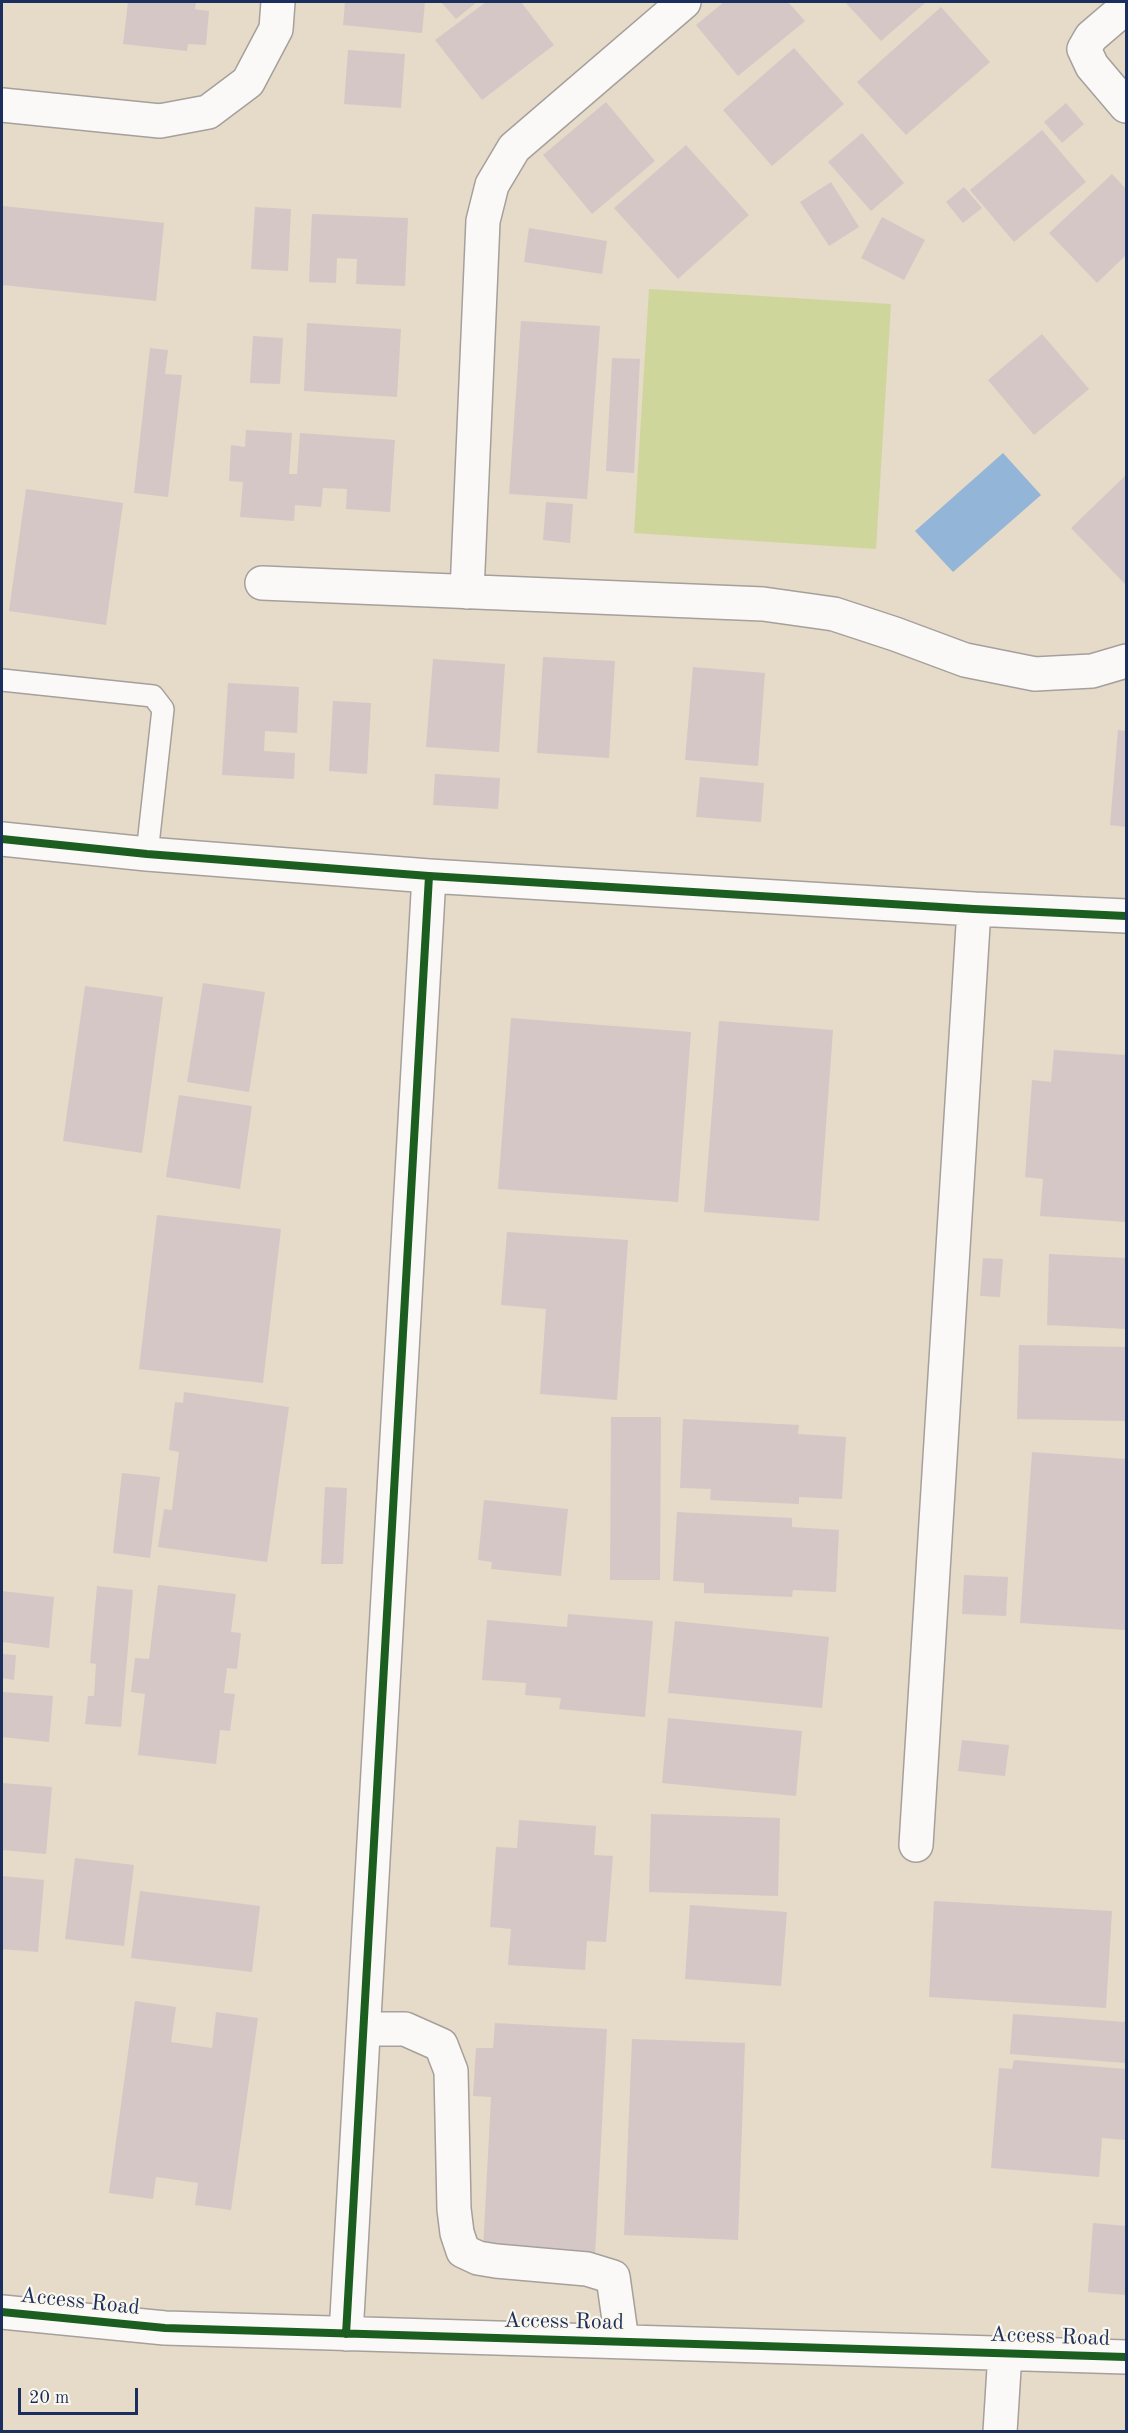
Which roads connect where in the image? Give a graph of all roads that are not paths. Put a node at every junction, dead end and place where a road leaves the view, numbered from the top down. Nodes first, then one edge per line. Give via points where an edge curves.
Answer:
1 (278, 2) edge
2 (684, 2) edge
3 (1126, 7) edge
4 (2, 105) edge
5 (1126, 106) edge
6 (262, 583) dead end
7 (467, 592) junction
8 (1126, 661) edge
9 (2, 680) edge
10 (2, 839) edge
11 (147, 854) junction
12 (429, 876) junction
13 (974, 909) junction
14 (1126, 916) edge
15 (916, 1845) dead end
16 (364, 2029) junction
17 (2, 2312) edge
18 (346, 2334) junction
19 (622, 2341) junction
20 (1005, 2354) junction
21 (1126, 2357) edge
22 (1000, 2432) edge

1 - 4 street via 276,29 248,82 208,112 160,121
2 - 7 street via 514,148 492,185 483,221
3 - 5 street via 1091,37 1084,49 1092,66
6 - 7 street
7 - 8 street via 763,604 834,614 965,660 1035,674 1092,670
9 - 11 lane via 153,696 163,709
10 - 11 street
11 - 12 street
12 - 13 street
12 - 16 street
13 - 14 street
13 - 15 street
16 - 18 street
16 - 19 street via 405,2029 441,2045 451,2071 454,2209 463,2251 496,2262 586,2269 613,2277
17 - 18 street, Access Road via 165,2328
18 - 19 street, Access Road
19 - 20 street, Access Road
20 - 21 street, Access Road
20 - 22 street

